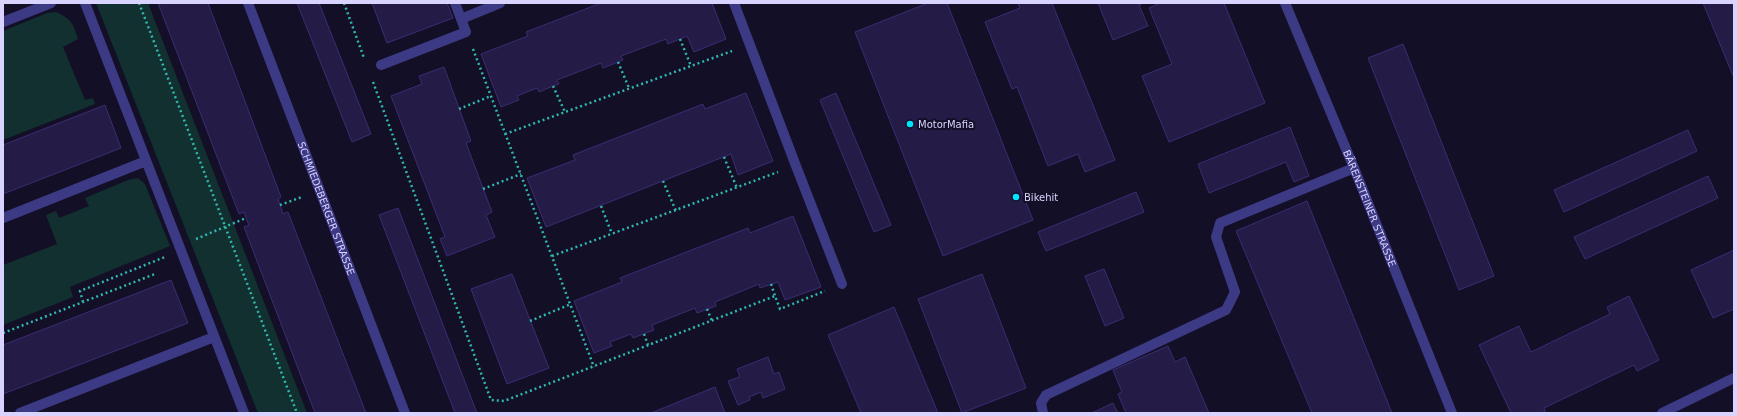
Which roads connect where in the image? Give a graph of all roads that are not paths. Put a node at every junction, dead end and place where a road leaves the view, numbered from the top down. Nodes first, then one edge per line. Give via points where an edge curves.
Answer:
1 (51, 3) edge
2 (85, 3) edge
3 (248, 3) edge
4 (455, 3) edge
5 (500, 3) edge
6 (734, 3) edge
7 (1285, 3) edge
8 (461, 19) junction
9 (3, 22) edge
10 (381, 65) road end
11 (146, 161) junction
12 (1354, 168) junction
13 (3, 218) edge
14 (842, 284) road end
15 (214, 337) junction
16 (1734, 378) edge
17 (20, 413) edge
18 (244, 413) edge
19 (405, 413) edge
20 (1043, 413) edge
21 (1452, 413) edge
22 (1662, 413) edge

1 - 9 street
2 - 11 street
3 - 19 street, SCHMIEDEBERGER STRASSE
4 - 8 street
5 - 8 street
6 - 14 street
7 - 12 street, BÄRENSTEINER STRASSE
8 - 10 street via 466,32
11 - 13 street
11 - 15 street
12 - 20 street via 1220,223 1216,237 1235,292 1226,310 1046,395 1041,403
12 - 21 street, BÄRENSTEINER STRASSE
15 - 17 street
15 - 18 street
16 - 22 street

